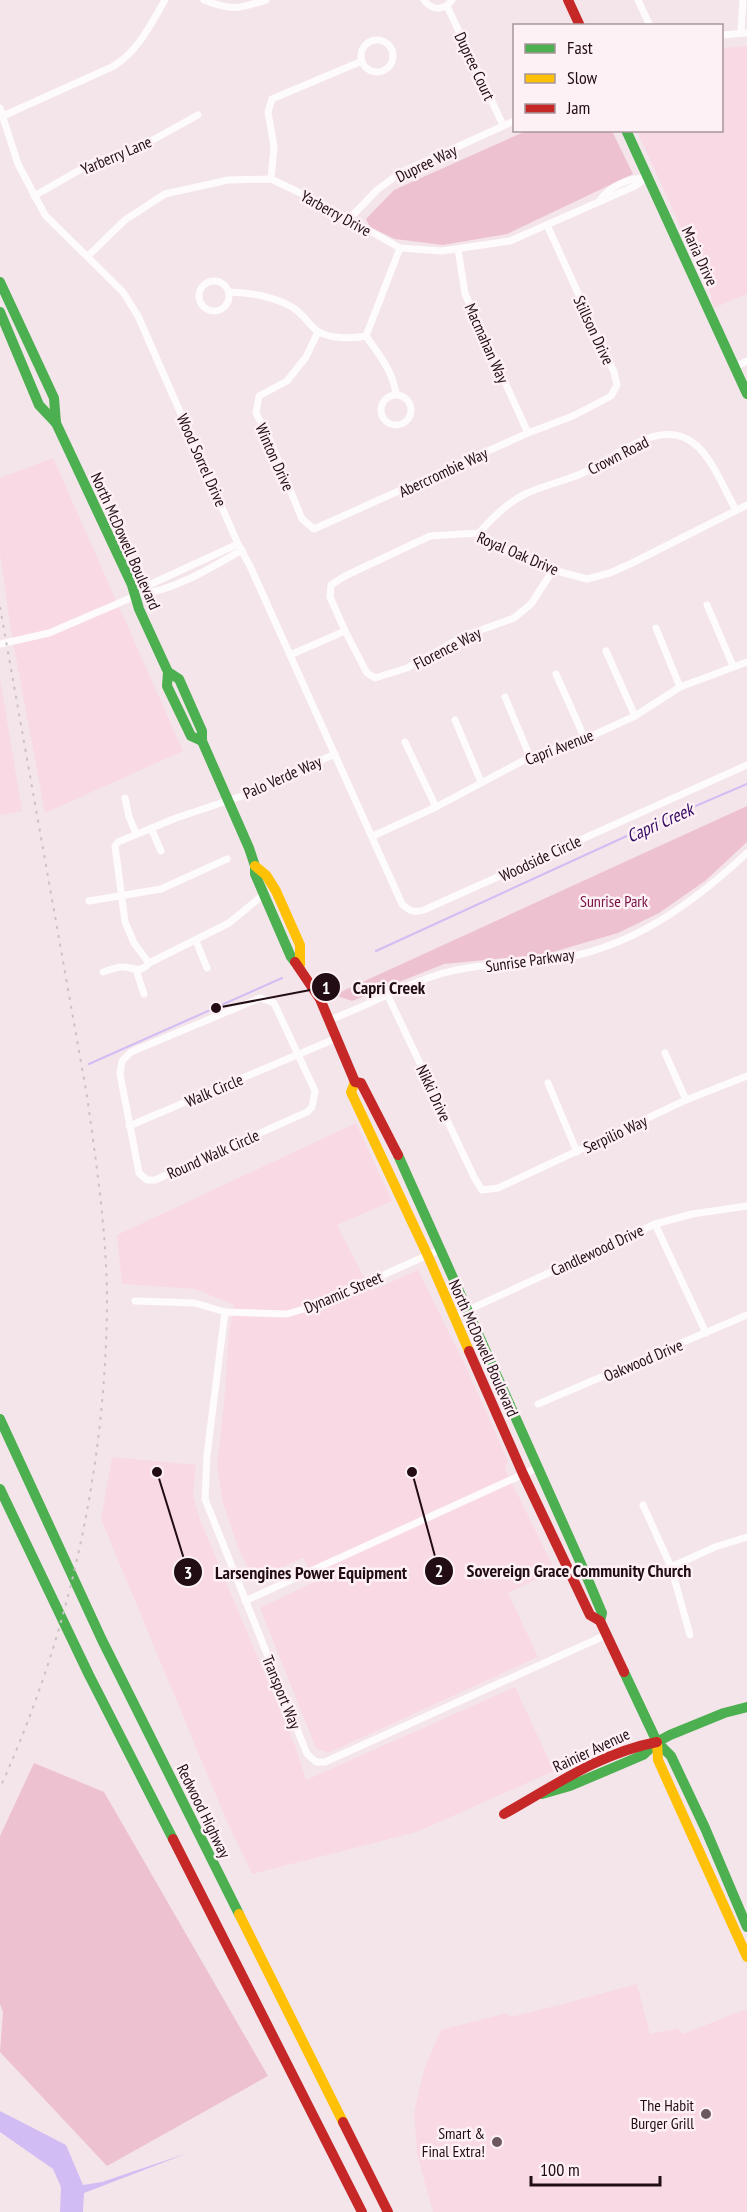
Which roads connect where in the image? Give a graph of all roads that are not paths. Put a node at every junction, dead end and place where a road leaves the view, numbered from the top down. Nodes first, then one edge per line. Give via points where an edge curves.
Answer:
1 (165, 0) edge
2 (204, 0) edge
3 (266, 0) edge
4 (424, 0) edge
5 (568, 0) edge
6 (638, 0) edge
7 (743, 0) edge
8 (450, 3) edge
9 (579, 24) edge
10 (649, 24) edge
11 (744, 33) edge
12 (723, 35) edge
13 (362, 61) junction
14 (0, 108) edge
15 (198, 115) dead end
16 (3, 116) junction
17 (513, 122) edge
18 (503, 125) junction
19 (627, 132) edge
20 (646, 178) junction
21 (271, 179) junction
22 (34, 196) junction
23 (349, 219) junction
24 (547, 225) junction
25 (400, 248) junction
26 (458, 249) junction
27 (88, 256) junction
28 (0, 282) edge
29 (229, 292) junction
30 (0, 312) edge
31 (318, 332) junction
32 (366, 336) junction
33 (747, 361) edge
34 (735, 367) junction
35 (396, 394) junction
36 (747, 394) edge
37 (573, 416) joint
38 (56, 423) junction
39 (528, 433) junction
40 (747, 505) edge
41 (736, 510) junction
42 (314, 529) joint
43 (479, 533) junction
44 (240, 547) junction
45 (553, 570) junction
46 (135, 596) junction
47 (707, 605) dead end
48 (656, 628) dead end
49 (345, 631) junction
50 (0, 644) edge
51 (606, 651) dead end
52 (290, 655) junction
53 (747, 662) edge
54 (733, 666) junction
55 (556, 674) dead end
56 (680, 687) junction
57 (505, 697) dead end
58 (635, 716) junction
59 (455, 720) dead end
60 (585, 739) junction
61 (405, 742) dead end
62 (335, 754) junction
63 (530, 757) junction
64 (747, 765) edge
65 (481, 782) junction
66 (125, 798) dead end
67 (229, 800) junction
68 (436, 807) junction
69 (151, 828) junction
70 (136, 833) junction
71 (373, 836) junction
72 (162, 851) dead end
73 (747, 854) edge
74 (227, 859) dead end
75 (255, 866) junction
76 (122, 894) junction
77 (263, 895) junction
78 (89, 901) dead end
79 (196, 941) junction
80 (149, 963) junction
81 (300, 965) junction
82 (207, 968) dead end
83 (136, 970) junction
84 (103, 972) dead end
85 (144, 994) dead end
86 (388, 996) junction
87 (329, 1020) junction
88 (338, 1038) junction
89 (665, 1053) dead end
90 (299, 1054) junction
91 (747, 1076) edge
92 (355, 1082) junction
93 (548, 1083) dead end
94 (686, 1100) junction
95 (129, 1126) junction
96 (577, 1152) junction
97 (482, 1190) joint
98 (747, 1206) edge
99 (655, 1224) junction
100 (440, 1251) junction
101 (428, 1256) junction
102 (135, 1301) dead end
103 (466, 1310) junction
104 (225, 1312) junction
105 (747, 1315) edge
106 (453, 1317) junction
107 (706, 1333) junction
108 (538, 1404) dead end
109 (0, 1419) edge
110 (539, 1467) junction
111 (523, 1474) junction
112 (0, 1489) edge
113 (643, 1505) dead end
114 (747, 1538) edge
115 (671, 1567) junction
116 (245, 1601) junction
117 (600, 1621) junction
118 (606, 1635) junction
119 (690, 1635) dead end
120 (747, 1707) edge
121 (657, 1742) junction
122 (504, 1814) dead end
123 (747, 1927) edge
124 (747, 1957) edge
125 (362, 2212) edge
126 (388, 2212) edge

1 - 16 street via 126,58
2 - 3 street via 225,8 242,8
4 - 8 street, Dupree Court via 432,7 442,8
5 - 9 main road
6 - 10 street
7 - 11 street
8 - 18 street, Dupree Court
11 - 12 street
13 - 13 street via 368,69 383,71 391,64 393,54 384,42 374,41 365,46
13 - 21 street via 272,99 268,112 274,147
14 - 16 street, Wood Sorrel Drive
15 - 22 street, Yarberry Lane via 142,146 93,163
16 - 22 street, Wood Sorrel Drive via 18,164
17 - 18 street, Dupree Way
18 - 23 street, Dupree Way via 400,172
19 - 20 main road, Maria Drive
20 - 24 street, Yarberry Drive via 635,178 606,192 598,202
20 - 34 main road, Maria Drive
21 - 23 street, Yarberry Drive
21 - 27 street, Yarberry Drive via 228,180 165,194 125,219
22 - 27 street, Wood Sorrel Drive via 45,215
23 - 25 street, Yarberry Drive
24 - 26 street, Yarberry Drive via 510,241
24 - 37 street, Stillson Drive via 617,385 611,396
25 - 26 street, Yarberry Drive
25 - 32 street
26 - 39 street, Macmahan Way via 465,294
27 - 44 street, Wood Sorrel Drive via 123,292 138,316
28 - 38 main road, North McDowell Boulevard via 54,398
29 - 29 street via 221,282 208,281 199,300 209,310 218,311 226,305
29 - 31 street via 270,297 294,309
30 - 38 main road, North McDowell Boulevard via 39,405
31 - 32 street via 351,339
31 - 42 street, Winton Drive via 306,357 287,381 259,396 256,406 302,519
32 - 35 street via 387,366
33 - 34 street
34 - 36 main road, Maria Drive
35 - 35 street via 381,405 384,419 392,425 402,424 410,417 411,406 406,398
37 - 39 street, Abercrombie Way
38 - 46 main road, North McDowell Boulevard
39 - 42 street, Abercrombie Way
40 - 41 street, Royal Oak Drive
41 - 43 street, Crown Road via 702,450 686,438 670,435 644,439 585,472 524,495 498,513
41 - 45 street, Royal Oak Drive via 610,573 586,579
43 - 45 street, Royal Oak Drive via 507,551
43 - 49 street, Royal Oak Drive via 430,536 332,585 330,597
44 - 46 street via 151,584
44 - 52 street, Wood Sorrel Drive
45 - 49 street, Florence Way via 531,604 514,618 464,636 407,668 375,678 366,673
46 - 50 street via 49,633
46 - 67 main road, North McDowell Boulevard via 168,672 167,686 191,736 202,741
47 - 54 street
48 - 56 street
49 - 52 street
51 - 58 street
52 - 62 street, Wood Sorrel Drive
53 - 54 street, Capri Avenue
54 - 56 street, Capri Avenue
55 - 60 street
56 - 58 street, Capri Avenue
57 - 63 street
58 - 60 street, Capri Avenue
59 - 65 street
60 - 63 street, Capri Avenue
61 - 68 street
62 - 67 street, Palo Verde Way
62 - 71 street, Wood Sorrel Drive
63 - 65 street, Capri Avenue
64 - 71 street, Woodside Circle via 416,913 402,904
65 - 68 street, Capri Avenue
66 - 70 street
67 - 69 street
67 - 75 main road, North McDowell Boulevard
68 - 71 street, Capri Avenue
69 - 70 street
69 - 72 street
70 - 76 street via 115,846
73 - 86 street, Sunrise Parkway via 711,887 654,926 604,947 553,960 462,969 434,976
74 - 76 street via 161,889
75 - 77 main road, North McDowell Boulevard
75 - 81 main road, North McDowell Boulevard via 276,891 300,945
76 - 78 street
76 - 80 street via 125,922
77 - 79 street via 229,923
77 - 81 main road, North McDowell Boulevard via 291,957
79 - 80 street
79 - 82 street
80 - 83 street
81 - 87 main road, North McDowell Boulevard
83 - 84 street via 120,967
83 - 85 street
86 - 87 street, Sunrise Parkway
86 - 97 street, Nikki Drive
87 - 88 main road, North McDowell Boulevard
88 - 90 street
88 - 92 main road, North McDowell Boulevard
89 - 94 street
90 - 95 street, Walk Circle
90 - 95 street, Round Walk Circle via 274,1003 260,998 130,1052 122,1061 120,1074
90 - 95 street, Round Walk Circle via 315,1091 308,1112 155,1180 147,1180 139,1173
91 - 94 street, Serpilio Way
92 - 100 main road, North McDowell Boulevard via 361,1083 372,1103
92 - 101 main road, North McDowell Boulevard via 351,1092
93 - 96 street
94 - 96 street, Serpilio Way
96 - 97 street, Serpilio Way via 498,1188
98 - 99 street, Candlewood Drive
99 - 103 street, Candlewood Drive
99 - 107 street
100 - 101 street, Dynamic Street
100 - 103 main road, North McDowell Boulevard
101 - 104 street, Dynamic Street via 331,1301 293,1313
101 - 106 main road, North McDowell Boulevard
102 - 104 street, Dynamic Street via 195,1303
103 - 106 street, Candlewood Drive
103 - 110 main road, North McDowell Boulevard
104 - 116 street, Transport Way via 205,1499
105 - 107 street, Oakwood Drive
106 - 111 main road, North McDowell Boulevard
107 - 108 street, Oakwood Drive
109 - 126 main road, Redwood Highway via 102,1640
110 - 111 street
110 - 117 main road, North McDowell Boulevard via 602,1613
111 - 116 street
111 - 117 main road, North McDowell Boulevard via 590,1615
112 - 125 main road via 89,1675
113 - 115 street
114 - 115 street
115 - 119 street
116 - 118 street, Transport Way via 307,1754 315,1762 325,1762
117 - 118 main road, North McDowell Boulevard
118 - 121 main road, North McDowell Boulevard
120 - 121 main road, Rainier Avenue
121 - 122 main road, Rainier Avenue via 638,1744 565,1777
121 - 123 main road, North McDowell Boulevard via 671,1756
121 - 124 main road, North McDowell Boulevard via 658,1760

